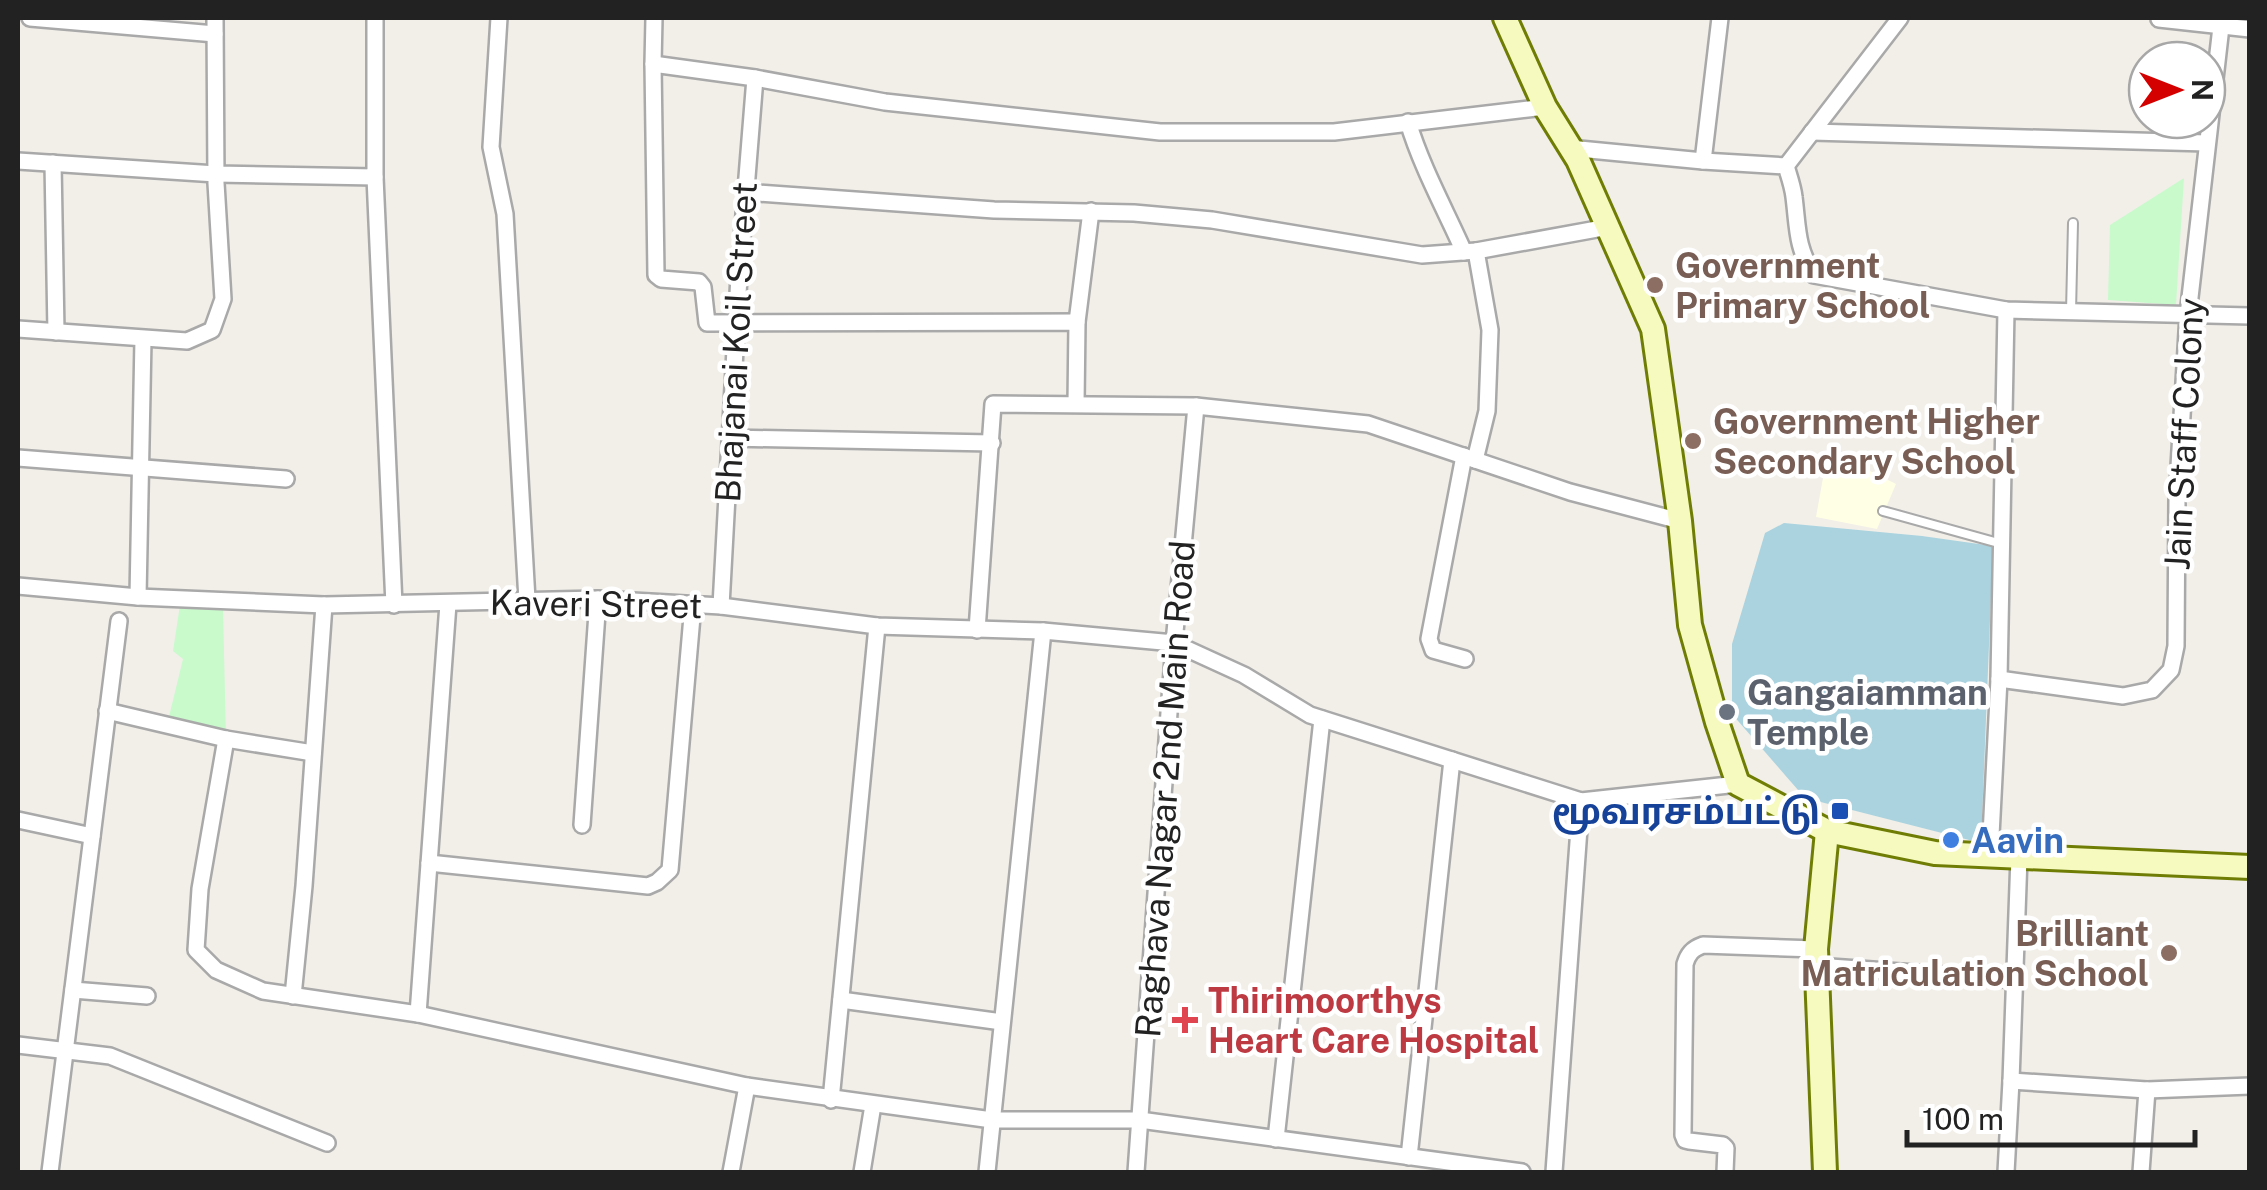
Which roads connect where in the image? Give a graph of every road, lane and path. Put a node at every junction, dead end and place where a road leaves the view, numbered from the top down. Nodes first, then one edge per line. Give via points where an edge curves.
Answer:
1 (30, 18) edge
2 (376, 18) edge
3 (499, 18) edge
4 (654, 18) edge
5 (1505, 18) edge
6 (1720, 18) edge
7 (1900, 18) edge
8 (2160, 19) edge
9 (2221, 22) edge
10 (215, 26) edge
11 (2250, 28) edge
12 (652, 64) junction
13 (754, 78) junction
14 (1545, 107) junction
15 (1408, 122) junction
16 (1812, 132) junction
17 (2207, 143) junction
18 (1570, 148) junction
19 (18, 161) edge
20 (1702, 161) junction
21 (53, 164) junction
22 (1786, 166) junction
23 (216, 174) junction
24 (375, 176) junction
25 (744, 192) junction
26 (1090, 211) junction
27 (2074, 223) dead end
28 (1608, 227) junction
29 (1470, 251) junction
30 (2006, 310) junction
31 (2071, 312) junction
32 (2188, 315) junction
33 (2250, 316) edge
34 (1076, 322) junction
35 (736, 324) junction
36 (18, 330) edge
37 (56, 332) junction
38 (144, 339) junction
39 (1076, 404) junction
40 (1196, 406) junction
41 (730, 438) junction
42 (992, 443) junction
43 (18, 458) edge
44 (1469, 458) junction
45 (140, 468) junction
46 (286, 479) dead end
47 (1884, 510) dead end
48 (1680, 520) junction
49 (2002, 544) junction
50 (18, 586) edge
51 (138, 597) junction
52 (598, 598) junction
53 (528, 600) junction
54 (394, 604) junction
55 (448, 604) junction
56 (324, 605) junction
57 (693, 605) junction
58 (721, 606) junction
59 (120, 622) dead end
60 (876, 626) junction
61 (978, 630) junction
62 (1043, 632) junction
63 (1174, 643) junction
64 (1464, 659) dead end
65 (1999, 679) junction
66 (107, 711) junction
67 (1322, 718) junction
68 (226, 739) junction
69 (314, 753) junction
70 (1452, 760) junction
71 (1738, 784) junction
72 (1581, 801) junction
73 (18, 820) edge
74 (582, 825) dead end
75 (1827, 831) junction
76 (92, 836) junction
77 (1990, 856) junction
78 (2019, 857) junction
79 (429, 863) junction
80 (2250, 867) edge
81 (1816, 958) junction
82 (2015, 980) junction
83 (73, 990) junction
84 (147, 996) dead end
85 (293, 996) junction
86 (841, 1000) junction
87 (418, 1014) junction
88 (1002, 1022) junction
89 (18, 1046) edge
90 (66, 1051) junction
91 (2012, 1081) junction
92 (748, 1086) junction
93 (2250, 1086) edge
94 (2146, 1090) junction
95 (832, 1100) junction
96 (873, 1105) junction
97 (992, 1120) junction
98 (1140, 1120) junction
99 (1276, 1139) junction
100 (327, 1143) dead end
101 (1409, 1157) junction
102 (50, 1172) edge
103 (731, 1172) edge
104 (862, 1172) edge
105 (987, 1172) edge
106 (1136, 1172) edge
107 (1522, 1172) edge
108 (1554, 1172) edge
109 (1726, 1172) edge
110 (1825, 1172) edge
111 (2006, 1172) edge
112 (2141, 1172) edge

1 - 10 street
2 - 24 street
3 - 53 street via 491,147 505,214
4 - 12 street
5 - 14 street
6 - 20 street
7 - 16 street
8 - 9 street
9 - 11 street
9 - 17 street, Jain Staff Colony
10 - 23 street
12 - 13 street
12 - 35 street via 656,275 699,282 706,322
13 - 15 street via 886,102 1160,132 1334,132
13 - 25 street, Bhajanai Koil Street
14 - 15 street
14 - 18 street
15 - 29 street via 1421,161
16 - 17 street
16 - 22 street
17 - 32 street, Jain Staff Colony
18 - 20 street
18 - 28 street
19 - 21 street
20 - 22 street
21 - 23 street
21 - 37 street
22 - 30 street via 1803,258 1814,275
23 - 24 street
23 - 38 street via 223,299 212,330 186,341
24 - 54 street
25 - 26 street
25 - 35 street, Bhajanai Koil Street
26 - 29 street via 1212,220 1422,255
26 - 34 street
27 - 31 lane
28 - 29 street
28 - 48 street via 1653,330
29 - 44 street via 1490,330 1487,410
30 - 31 street
30 - 49 street
31 - 32 street
32 - 33 street
32 - 65 street, Jain Staff Colony via 2171,670 2152,690 2123,696
34 - 35 street
34 - 39 street
35 - 41 street, Bhajanai Koil Street
36 - 37 street
37 - 38 street
38 - 45 street
39 - 40 street
39 - 42 street via 993,404
40 - 44 street via 1368,424
40 - 63 street, Raghava Nagar 2nd Main Road
41 - 42 street
41 - 58 street, Bhajanai Koil Street
42 - 61 street
43 - 45 street
44 - 48 street
44 - 64 street via 1430,639 1433,650
45 - 46 street
45 - 51 street
47 - 49 lane
48 - 71 street via 1690,625
49 - 65 street
50 - 51 street, Kaveri Street
51 - 56 street, Kaveri Street
52 - 53 street, Kaveri Street
52 - 57 street, Kaveri Street
52 - 74 street
53 - 55 street, Kaveri Street
54 - 55 street, Kaveri Street
54 - 56 street, Kaveri Street
55 - 79 street
56 - 69 street
57 - 58 street, Kaveri Street
57 - 79 street via 670,870 658,882
58 - 60 street, Kaveri Street
59 - 66 street
60 - 61 street, Kaveri Street
60 - 86 street
61 - 62 street, Kaveri Street
62 - 63 street, Kaveri Street
62 - 88 street
63 - 67 street, Kaveri Street
63 - 98 street, Raghava Nagar 2nd Main Road
65 - 77 street
66 - 68 street
66 - 76 street
67 - 70 street, Kaveri Street
67 - 99 street
68 - 69 street
68 - 85 street via 196,950 216,970 263,992
69 - 85 street
70 - 72 street, Kaveri Street
70 - 101 street
71 - 72 street
71 - 75 street
72 - 108 street
73 - 76 street
75 - 77 street via 1934,853
75 - 81 street
76 - 83 street
77 - 78 street
78 - 80 street
78 - 82 street
79 - 87 street
81 - 82 street
81 - 109 street via 1702,945 1688,955 1685,1140 1723,1145
81 - 110 street
82 - 91 street
83 - 84 street
83 - 90 street
85 - 87 street
86 - 88 street
86 - 95 street
87 - 92 street
88 - 97 street
89 - 90 street
90 - 100 street via 110,1056
90 - 102 street
91 - 94 street
91 - 111 street
92 - 95 street
92 - 103 street
93 - 94 street
94 - 112 street
95 - 96 street
96 - 97 street
96 - 104 street
97 - 98 street
97 - 105 street
98 - 99 street
98 - 106 street, Raghava Nagar 2nd Main Road
99 - 101 street
101 - 107 street

